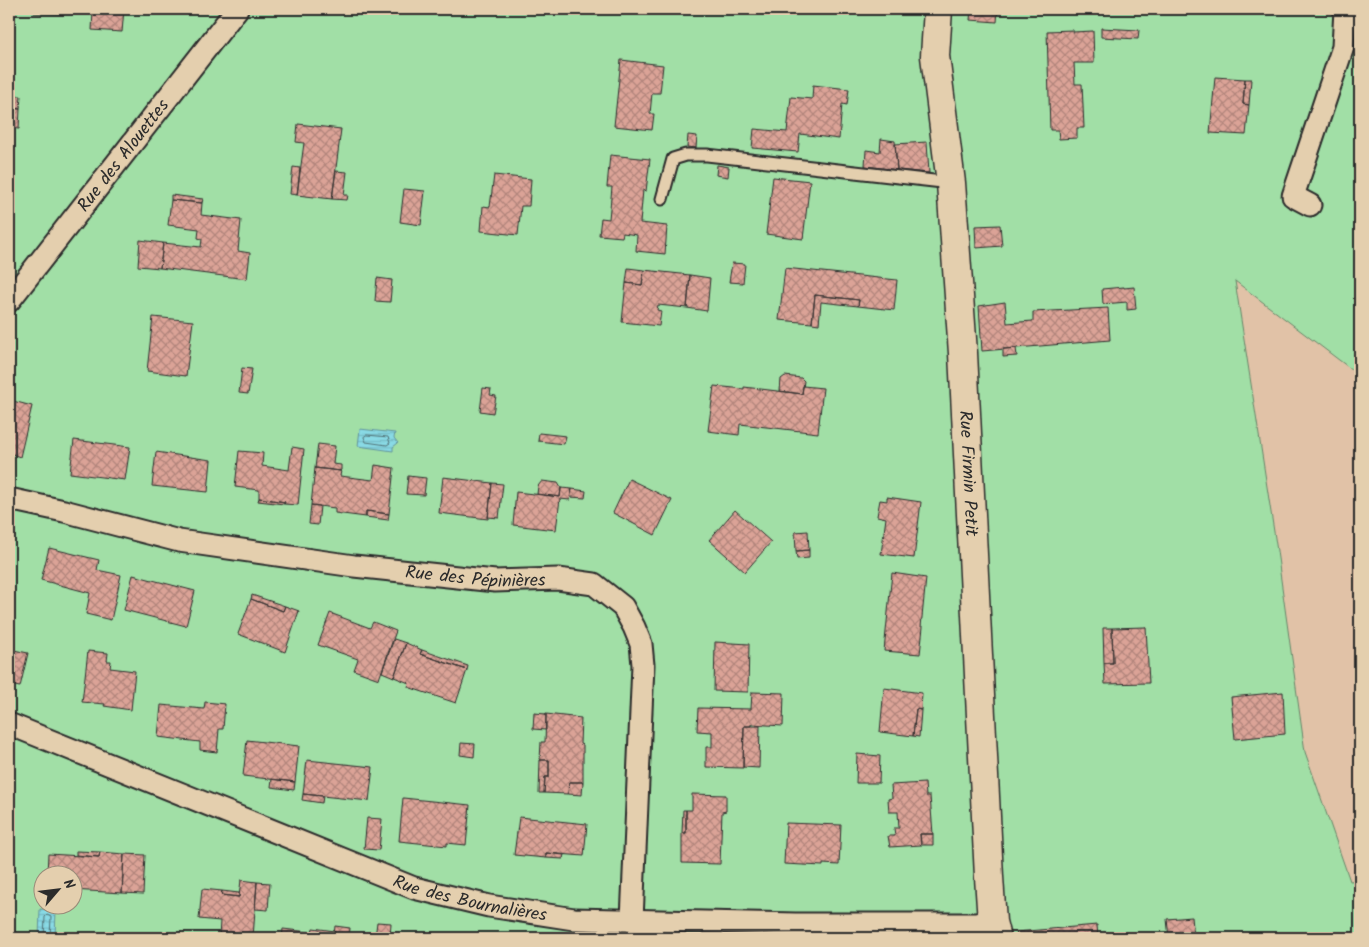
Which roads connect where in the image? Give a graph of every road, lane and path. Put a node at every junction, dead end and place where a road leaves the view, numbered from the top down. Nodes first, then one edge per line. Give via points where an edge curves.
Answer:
1 (237, 9) edge
2 (938, 9) edge
3 (1345, 9) edge
4 (951, 183) junction
5 (662, 199) dead end
6 (1310, 205) dead end
7 (9, 301) edge
8 (9, 499) edge
9 (9, 724) edge
10 (632, 920) junction
11 (994, 930) edge

1 - 7 street, Rue des Alouettes
2 - 4 street, Rue Firmin Petit via 935,56
3 - 6 street via 1343,47 1293,196
4 - 5 lane via 686,155 674,159
4 - 11 street, Rue Firmin Petit
8 - 10 street, Rue des Pépinières via 199,544 354,566 495,581 558,579 594,584 623,607 641,644
9 - 10 street, Rue des Bournalières via 414,888 489,906 574,919
10 - 11 street, Rue des Bournalières via 977,924

